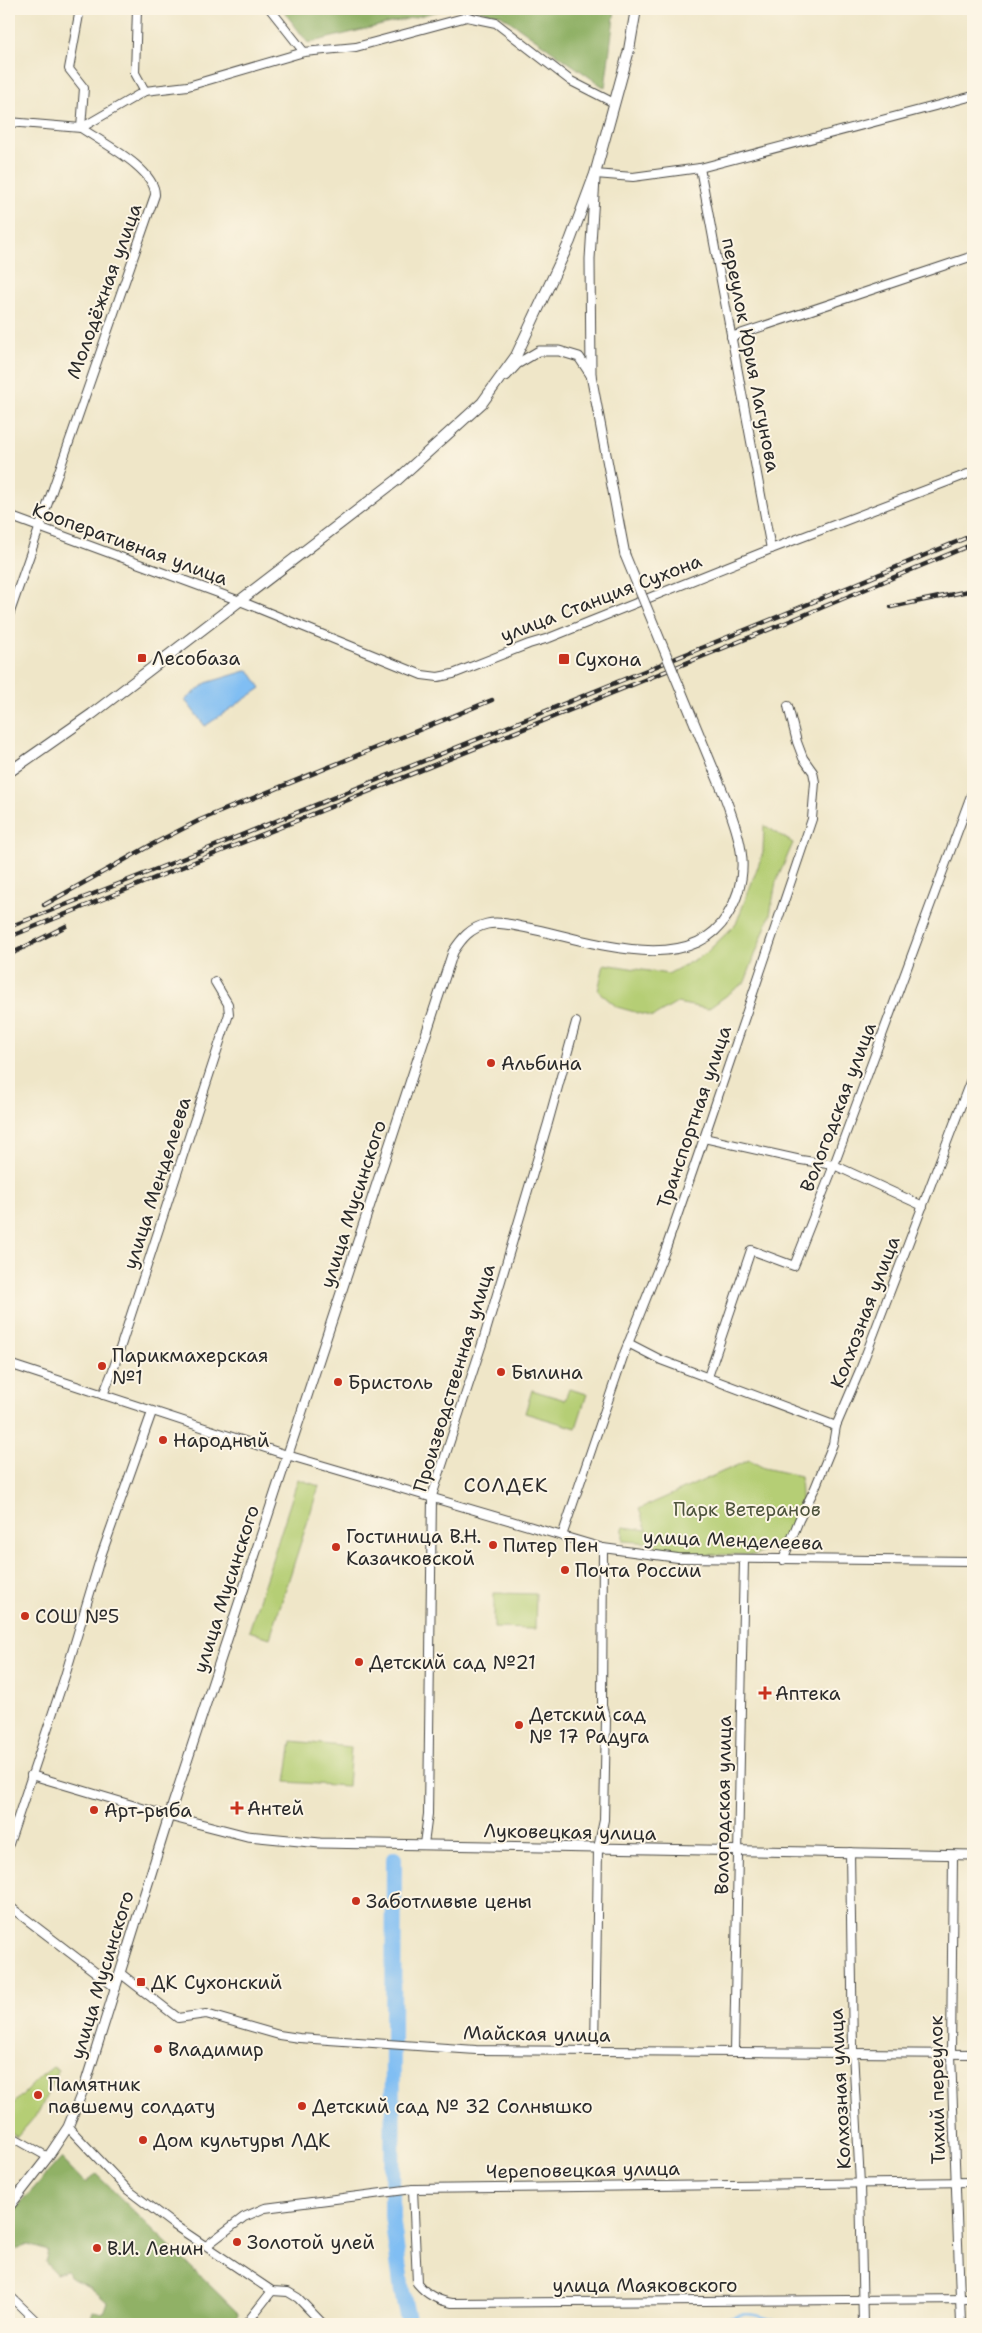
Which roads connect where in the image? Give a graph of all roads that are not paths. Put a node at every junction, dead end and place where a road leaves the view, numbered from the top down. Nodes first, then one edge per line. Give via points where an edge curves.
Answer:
1 (80, 9) edge
2 (136, 9) edge
3 (270, 9) edge
4 (636, 9) edge
5 (304, 52) junction
6 (145, 91) junction
7 (973, 96) edge
8 (614, 103) junction
9 (9, 122) edge
10 (81, 128) junction
11 (700, 168) junction
12 (595, 174) junction
13 (973, 256) edge
14 (732, 337) junction
15 (591, 375) junction
16 (482, 403) junction
17 (973, 472) edge
18 (9, 516) edge
19 (40, 528) junction
20 (771, 549) junction
21 (240, 601) junction
22 (9, 615) edge
23 (788, 706) dead end
24 (9, 772) edge
25 (973, 790) edge
26 (215, 982) dead end
27 (576, 1022) dead end
28 (973, 1074) edge
29 (704, 1138) junction
30 (834, 1165) junction
31 (924, 1206) junction
32 (628, 1342) junction
33 (9, 1364) edge
34 (708, 1377) junction
35 (103, 1394) junction
36 (152, 1412) junction
37 (836, 1426) junction
38 (287, 1455) junction
39 (432, 1496) junction
40 (562, 1536) junction
41 (603, 1548) junction
42 (744, 1560) junction
43 (784, 1560) junction
44 (973, 1561) edge
45 (31, 1775) junction
46 (169, 1816) junction
47 (9, 1844) edge
48 (424, 1844) junction
49 (598, 1848) junction
50 (738, 1851) junction
51 (850, 1852) junction
52 (953, 1854) junction
53 (973, 1855) edge
54 (9, 1906) edge
55 (120, 1972) junction
56 (116, 1988) junction
57 (596, 2051) junction
58 (734, 2051) junction
59 (853, 2051) junction
60 (952, 2054) junction
61 (973, 2054) edge
62 (68, 2126) junction
63 (9, 2136) edge
64 (48, 2157) junction
65 (973, 2182) edge
66 (860, 2184) junction
67 (956, 2184) junction
68 (413, 2189) junction
69 (9, 2207) edge
70 (206, 2246) junction
71 (272, 2291) junction
72 (9, 2294) edge
73 (973, 2298) edge
74 (960, 2299) junction
75 (863, 2300) junction
76 (39, 2324) edge
77 (246, 2324) edge
78 (323, 2324) edge
79 (863, 2324) edge
80 (961, 2324) edge

1 - 10 street via 69,69 84,88
2 - 6 street via 135,73
3 - 5 street
4 - 8 main road
5 - 6 street via 188,86
5 - 8 street via 356,47 467,17 496,23 570,81
6 - 10 street
7 - 11 street
8 - 12 main road
9 - 10 street
10 - 19 street, Молодёжная улица via 145,173 154,185 155,195
11 - 12 street via 634,177
11 - 14 street, переулок Юрия Лагунова
12 - 15 street, улица Мусинского via 590,259
12 - 16 main road via 570,241 516,356
13 - 14 street
14 - 20 street, переулок Юрия Лагунова
15 - 16 street via 579,357 559,351 539,351 517,364
15 - 38 street, улица Мусинского, bridge via 625,555 741,839 744,869 738,899 724,922 702,940 677,950 650,952 616,948 516,926 488,924 462,937 446,967
16 - 21 main road via 397,480
17 - 20 street, улица Станция Сухона
18 - 19 street, Кооперативная улица
19 - 21 street, Кооперативная улица
19 - 22 street, Молодёжная улица
20 - 21 street, улица Станция Сухона via 550,638 438,677 422,675
21 - 24 main road via 92,714
23 - 29 street, Транспортная улица via 797,742 813,772 812,819
25 - 30 street, Вологодская улица
26 - 35 street, улица Менделеева via 228,1004 229,1014
27 - 39 street, Производственная улица via 485,1332
28 - 31 street, Колхозная улица
29 - 30 street
29 - 32 street, Транспортная улица via 665,1251
30 - 31 street
30 - 34 street, Вологодская улица via 794,1266 751,1250
31 - 37 street, Колхозная улица
32 - 34 street via 661,1360
32 - 40 street, Транспортная улица
33 - 35 street, улица Менделеева
34 - 37 street
35 - 36 street, улица Менделеева
36 - 38 street, улица Менделеева
36 - 45 street via 101,1556
37 - 43 street, Колхозная улица via 815,1488
38 - 39 street, улица Менделеева
38 - 46 street, улица Мусинского
39 - 40 street, улица Менделеева
39 - 48 street, Производственная улица via 428,1814
40 - 41 street, улица Менделеева
41 - 42 street, улица Менделеева via 678,1558
41 - 49 street via 602,1706 606,1738 604,1820
42 - 43 street, улица Менделеева
42 - 50 street, Вологодская улица
43 - 44 street, улица Менделеева
45 - 46 street
45 - 47 street
46 - 48 street, Луковецкая улица via 247,1836 320,1842
46 - 55 street, улица Мусинского
48 - 49 street, Луковецкая улица
49 - 50 street, Луковецкая улица
49 - 57 street
50 - 51 street, Луковецкая улица
50 - 58 street, Вологодская улица
51 - 52 street, Луковецкая улица
51 - 59 street, Колхозная улица
52 - 53 street, Луковецкая улица
52 - 60 street, Тихий переулок
54 - 56 street
55 - 56 street, улица Мусинского
55 - 57 street, Майская улица via 178,2018 206,2014 279,2035 407,2046
56 - 62 street, улица Мусинского via 85,2085
57 - 58 street, Майская улица
58 - 59 street, Майская улица
59 - 60 street, Майская улица
59 - 66 street, Колхозная улица
60 - 61 street, Майская улица
60 - 67 street, Тихий переулок
62 - 64 street, улица Мусинского
62 - 70 street via 128,2190
63 - 64 street
64 - 69 street, улица Мусинского
65 - 67 street, Череповецкая улица
66 - 67 street, Череповецкая улица
66 - 68 street, Череповецкая улица
66 - 75 street, Колхозная улица
67 - 74 street, Тихий переулок
68 - 70 street, Череповецкая улица via 265,2208 244,2217
68 - 75 street, улица Маяковского via 417,2283 425,2293 438,2300 452,2303
70 - 71 street
71 - 77 street
71 - 78 street via 288,2292 298,2298
72 - 76 street
73 - 74 street, улица Маяковского
74 - 75 street, улица Маяковского
74 - 80 street, Тихий переулок
75 - 79 street, Колхозная улица

